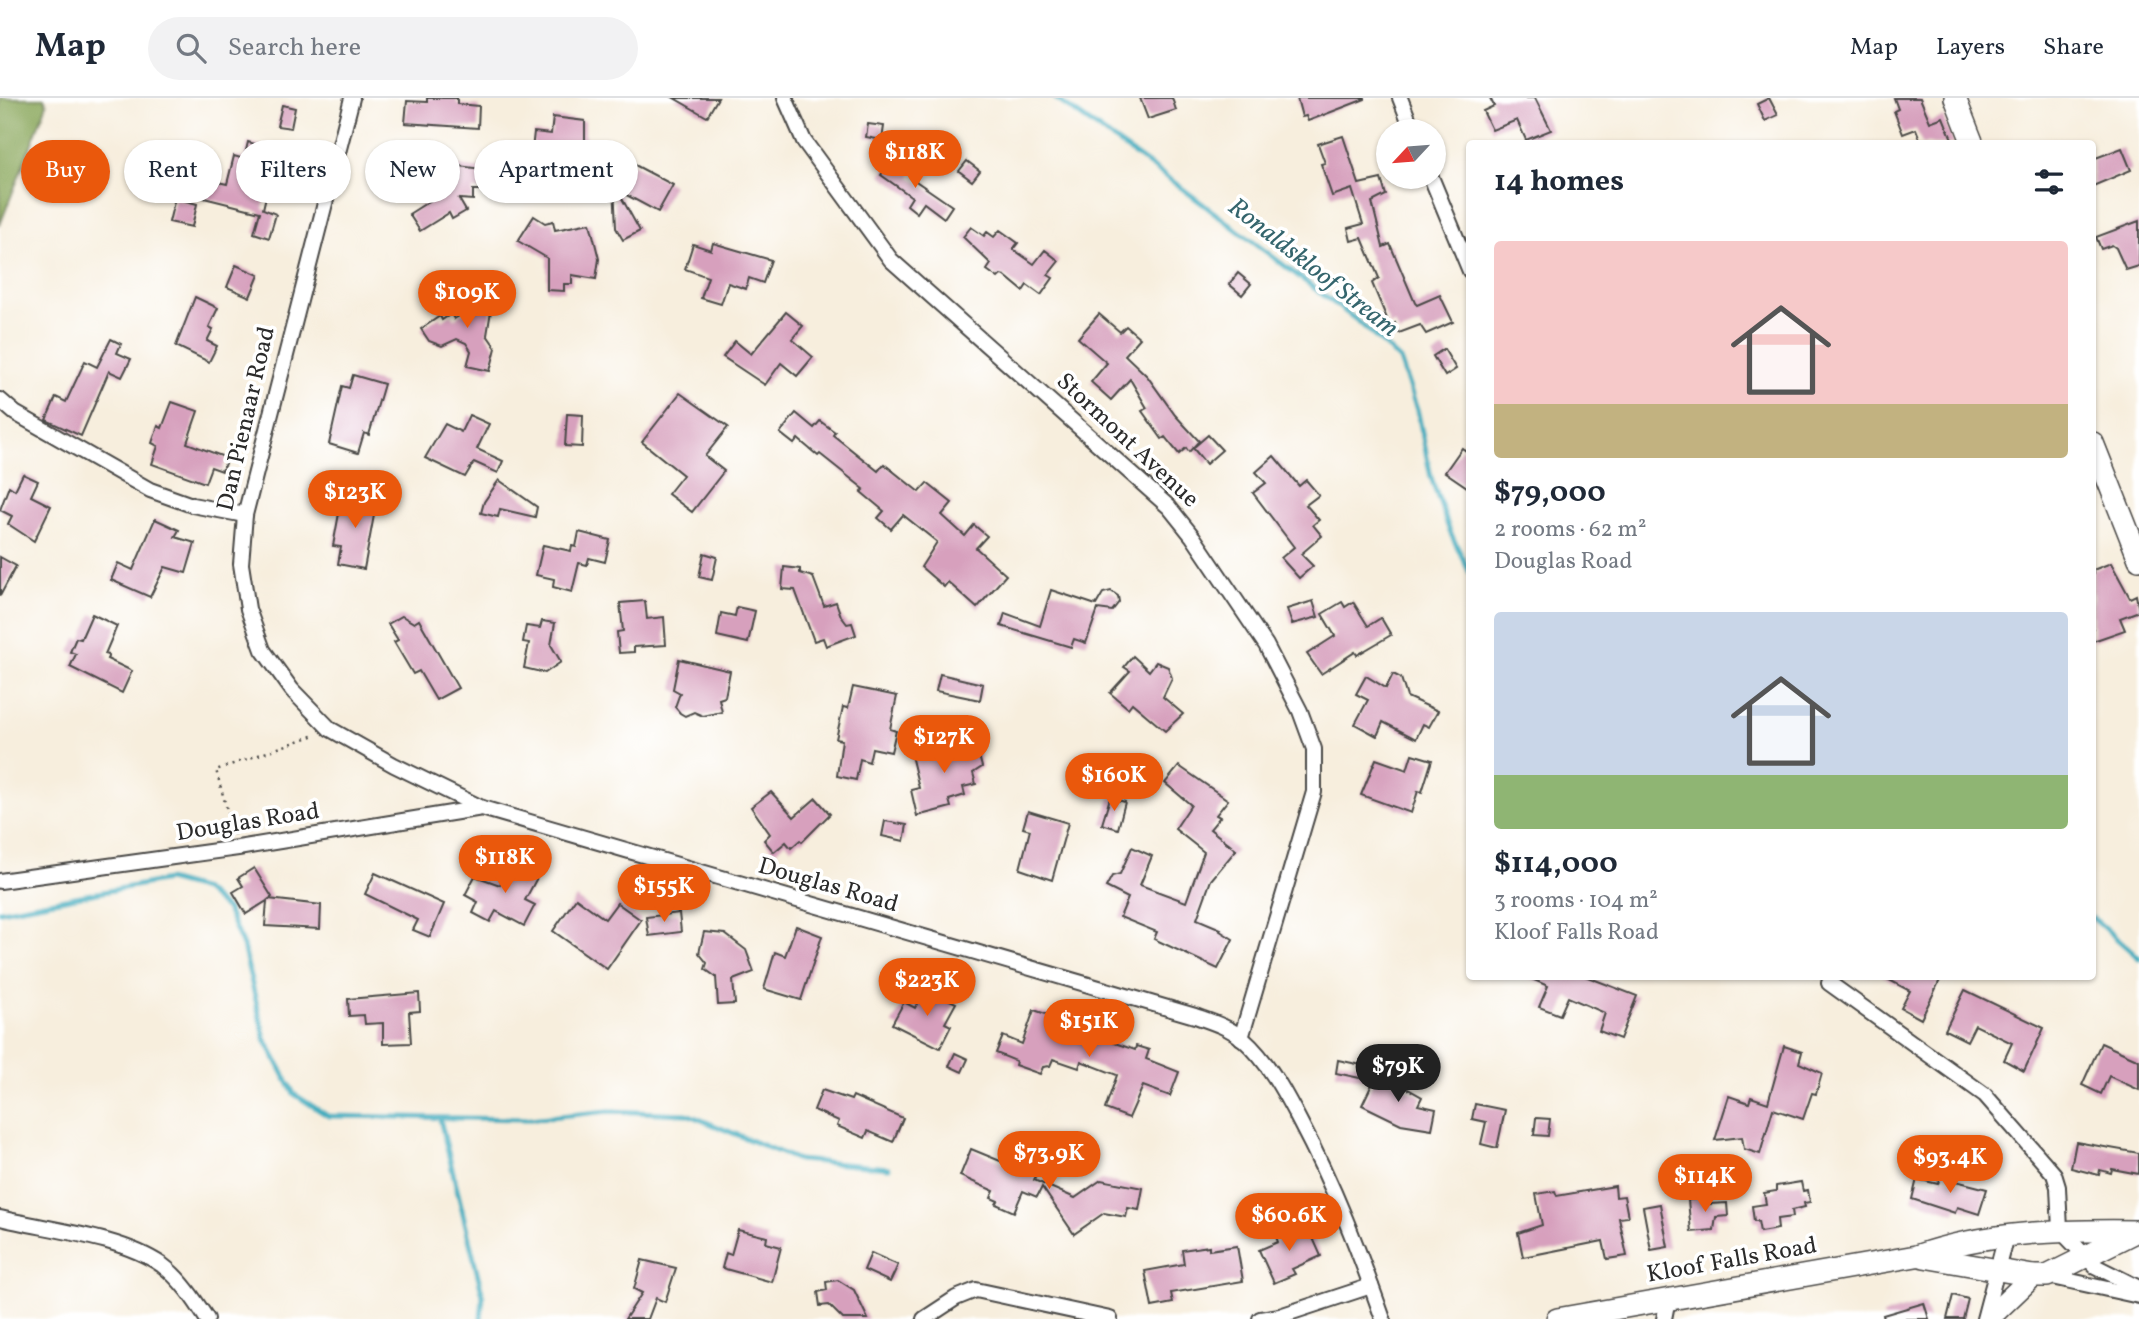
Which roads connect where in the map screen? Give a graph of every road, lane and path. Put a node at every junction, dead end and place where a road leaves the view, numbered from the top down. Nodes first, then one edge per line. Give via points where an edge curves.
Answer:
1 (352, 98) edge
2 (785, 98) edge
3 (1400, 98) edge
4 (1955, 98) edge
5 (1408, 119) edge
6 (1971, 140) edge
7 (1436, 189) edge
8 (1466, 261) edge
9 (0, 400) edge
10 (2096, 451) edge
11 (245, 515) junction
12 (2139, 559) edge
13 (330, 729) junction
14 (482, 808) junction
15 (238, 848) junction
16 (0, 881) edge
17 (1829, 983) dead end
18 (1241, 1038) junction
19 (0, 1218) edge
20 (2060, 1230) junction
21 (2138, 1231) edge
22 (2006, 1237) junction
23 (1916, 1256) junction
24 (2087, 1258) junction
25 (1997, 1270) junction
26 (2040, 1276) junction
27 (1371, 1286) junction
28 (2139, 1288) edge
29 (2139, 1296) edge
30 (1666, 1309) edge
31 (207, 1319) edge
32 (924, 1319) edge
33 (1110, 1319) edge
34 (1260, 1319) edge
35 (1383, 1319) edge
36 (1557, 1319) edge
37 (1986, 1319) edge

1 - 11 street, Dan Pienaar Road
2 - 18 street, Stormont Avenue via 804,141 891,260 1169,507 1266,645 1300,711 1314,749 1314,792
3 - 5 street
4 - 6 main road
7 - 8 street
9 - 11 street via 150,490 192,505
10 - 12 main road
11 - 13 street, Dan Pienaar Road via 241,564 248,609 263,650 292,690
13 - 14 street, Dan Pienaar Road
13 - 15 path via 216,770
14 - 15 street, Douglas Road
14 - 18 street, Douglas Road via 1145,1001 1220,1025
15 - 16 street, Douglas Road
17 - 20 street via 1985,1095 2054,1174 2059,1187
18 - 27 street, Douglas Road via 1267,1067 1331,1180
19 - 31 street via 147,1256 174,1275
20 - 21 main road, Kloof Falls Road
20 - 22 main road, Kloof Falls Road
20 - 24 street
21 - 24 main road, Kloof Falls Road
22 - 23 main road, Kloof Falls Road via 1950,1245
22 - 25 street
23 - 25 main road, Kloof Falls Road
23 - 30 main road, Kloof Falls Road
24 - 26 main road, Kloof Falls Road
24 - 28 street via 2104,1272
25 - 26 main road, Kloof Falls Road
25 - 37 street
26 - 29 street
26 - 37 main road
27 - 34 street
27 - 35 street, Douglas Road
30 - 36 main road, Kloof Falls Road
32 - 33 street via 976,1290

